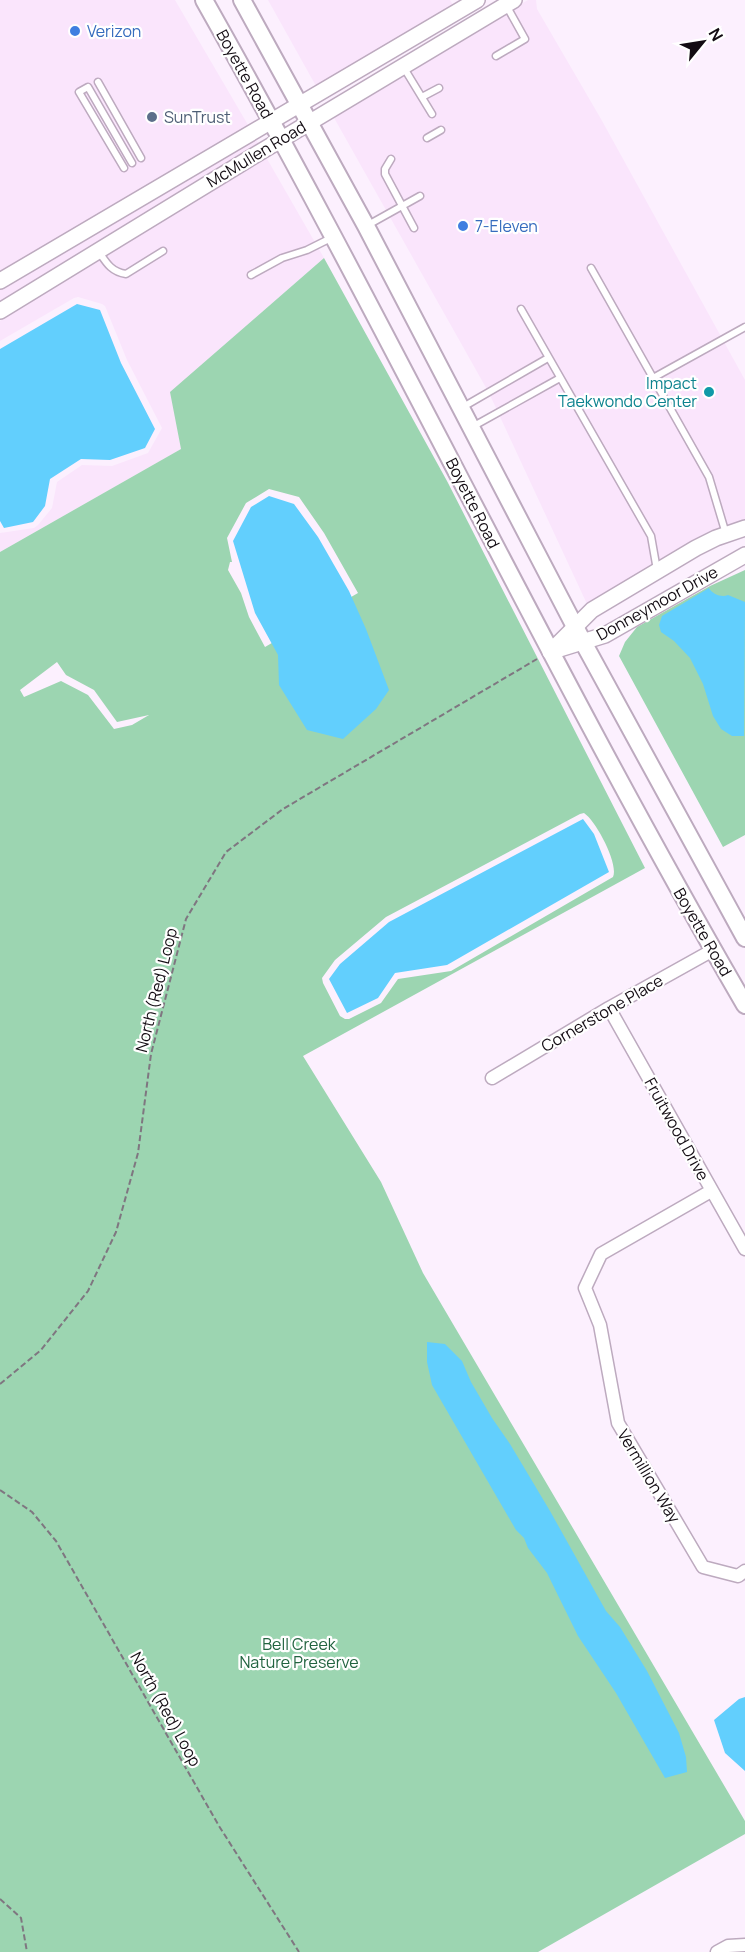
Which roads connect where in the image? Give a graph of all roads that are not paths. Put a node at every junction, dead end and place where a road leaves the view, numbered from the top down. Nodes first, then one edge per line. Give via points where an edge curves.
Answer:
1 (204, 0) edge
2 (242, 0) edge
3 (467, 2) edge
4 (510, 2) edge
5 (496, 56) dead end
6 (403, 66) junction
7 (98, 82) dead end
8 (439, 88) dead end
9 (422, 97) junction
10 (300, 104) junction
11 (432, 114) dead end
12 (271, 120) junction
13 (310, 122) junction
14 (441, 130) dead end
15 (427, 138) dead end
16 (281, 139) junction
17 (141, 158) dead end
18 (391, 159) dead end
19 (132, 163) dead end
20 (124, 168) dead end
21 (420, 196) dead end
22 (402, 207) junction
23 (366, 226) junction
24 (414, 228) dead end
25 (334, 236) junction
26 (98, 251) junction
27 (163, 251) dead end
28 (591, 268) dead end
29 (252, 274) dead end
30 (0, 281) edge
31 (521, 309) dead end
32 (0, 311) edge
33 (745, 327) edge
34 (548, 358) junction
35 (560, 378) junction
36 (653, 378) junction
37 (462, 407) junction
38 (472, 427) junction
39 (745, 528) edge
40 (726, 534) junction
41 (745, 555) edge
42 (657, 572) junction
43 (575, 626) junction
44 (583, 642) junction
45 (550, 652) junction
46 (745, 938) edge
47 (713, 950) junction
48 (745, 1005) edge
49 (609, 1008) junction
50 (492, 1078) dead end
51 (711, 1191) junction
52 (745, 1249) edge
53 (745, 1571) edge
54 (745, 1945) edge
55 (717, 1952) edge

1 - 12 main road, Boyette Road
2 - 10 main road, Boyette Road
3 - 10 street, McMullen Road
4 - 5 lane via 525,39
4 - 6 street, McMullen Road
6 - 9 lane
6 - 13 street, McMullen Road
7 - 17 lane
8 - 9 lane
9 - 11 lane
10 - 12 street, McMullen Road
10 - 13 main road, Boyette Road
12 - 16 main road, Boyette Road
12 - 30 street, McMullen Road
13 - 16 street, McMullen Road
13 - 23 main road, Boyette Road
14 - 15 lane
16 - 25 main road, Boyette Road
16 - 26 street, McMullen Road
18 - 22 lane via 385,174
19 - 20 lane via 88,87 79,92
21 - 22 lane
22 - 23 lane
22 - 24 lane
23 - 37 main road, Boyette Road
25 - 29 lane
25 - 45 main road, Boyette Road
26 - 27 lane via 108,266 126,274
26 - 32 street, McMullen Road
28 - 36 lane
31 - 34 lane
33 - 36 lane
34 - 35 lane
34 - 37 lane
35 - 38 lane
35 - 42 lane via 651,536
36 - 40 lane via 709,477
37 - 38 main road, Boyette Road
38 - 43 main road, Boyette Road
39 - 40 street, Donneymoor Drive
40 - 42 street, Donneymoor Drive
41 - 44 street, Donneymoor Drive via 605,635
42 - 43 street, Donneymoor Drive via 591,610
43 - 44 main road, Boyette Road
43 - 45 street, Donneymoor Drive
44 - 45 street, Donneymoor Drive
44 - 46 main road, Boyette Road
45 - 47 main road, Boyette Road
47 - 48 main road, Boyette Road
47 - 49 street, Cornerstone Place
49 - 50 street, Cornerstone Place
49 - 51 street, Fruitwood Drive
51 - 52 street, Fruitwood Drive
51 - 53 street, Vermillion Way via 601,1254 585,1288 600,1325 618,1423 703,1567 738,1576
54 - 55 street via 728,1946

